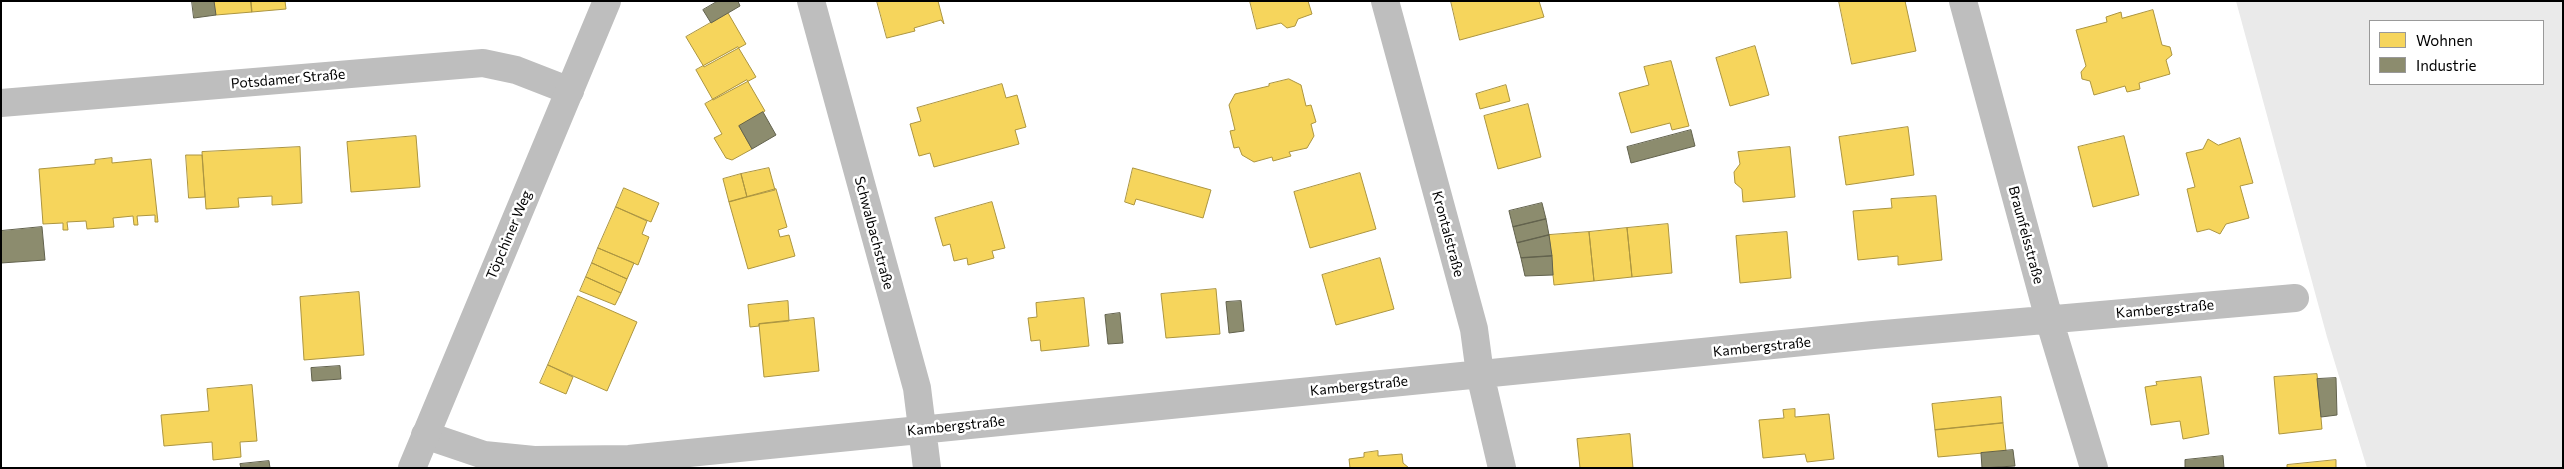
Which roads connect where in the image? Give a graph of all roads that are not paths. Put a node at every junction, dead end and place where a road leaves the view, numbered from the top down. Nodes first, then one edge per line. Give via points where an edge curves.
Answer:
1 (606, 1) edge
2 (810, 1) edge
3 (1385, 1) edge
4 (1963, 1) edge
5 (570, 91) junction
6 (1, 103) edge
7 (2295, 298) dead end
8 (2049, 319) junction
9 (1480, 374) junction
10 (921, 429) junction
11 (426, 435) junction
12 (412, 468) edge
13 (927, 468) edge
14 (1502, 468) edge
15 (2094, 468) edge

1 - 5 street, Töpchiner Weg
2 - 10 street, Schwalbachstraße via 917,388
3 - 9 street, Krontalstraße via 1474,329
4 - 8 street, Braunfelsstraße
5 - 6 street, Potsdamer Straße via 516,70 483,63
5 - 11 street, Töpchiner Weg
7 - 8 street, Kambergstraße
8 - 9 street, Kambergstraße
8 - 15 street, Braunfelsstraße
9 - 10 street, Kambergstraße
9 - 14 street, Krontalstraße
10 - 11 street, Kambergstraße via 628,459 534,460 484,455
10 - 13 street, Schwalbachstraße
11 - 12 street, Töpchiner Weg

